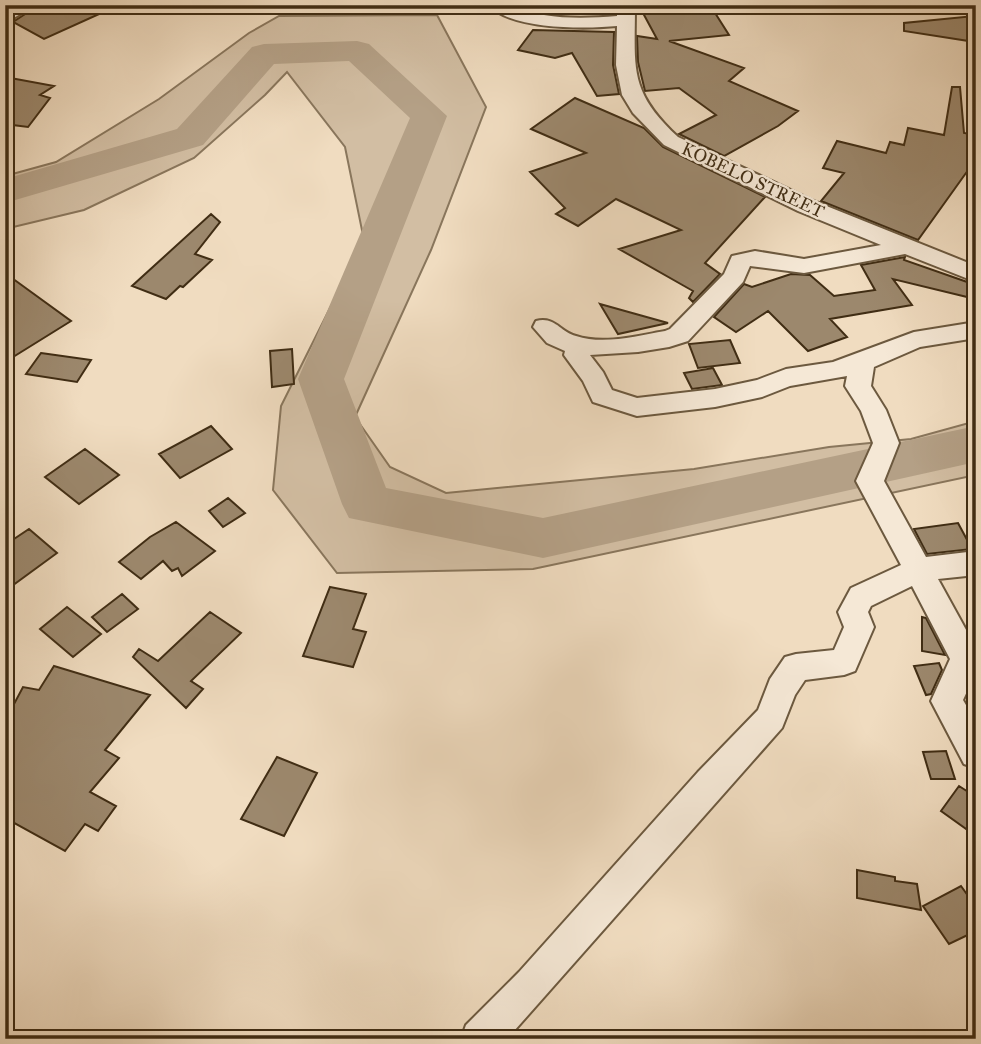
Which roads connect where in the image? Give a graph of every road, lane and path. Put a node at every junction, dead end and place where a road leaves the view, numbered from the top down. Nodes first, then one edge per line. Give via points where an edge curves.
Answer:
1 (27, 5) edge
2 (498, 5) edge
3 (626, 13) edge
4 (5, 18) edge
5 (906, 247) junction
6 (976, 275) edge
7 (545, 327) dead end
8 (976, 330) edge
9 (578, 348) junction
10 (862, 362) junction
11 (976, 563) edge
12 (918, 570) junction
13 (976, 753) edge
14 (480, 1039) edge

1 - 4 street
2 - 3 street via 546,22 571,25
3 - 5 street, KOBELO STREET via 628,91 671,141 806,206
5 - 6 street, KOBELO STREET
5 - 9 street via 804,266 755,258 740,261 726,288 679,335
7 - 9 street via 553,338
8 - 10 street via 914,340
9 - 10 street via 576,355 602,396 637,407 733,395
10 - 12 street via 858,386 886,443 870,481
11 - 12 street
12 - 13 street via 966,659 947,701
12 - 14 street via 861,597 853,611 859,627 844,663 796,667 781,689 771,718

